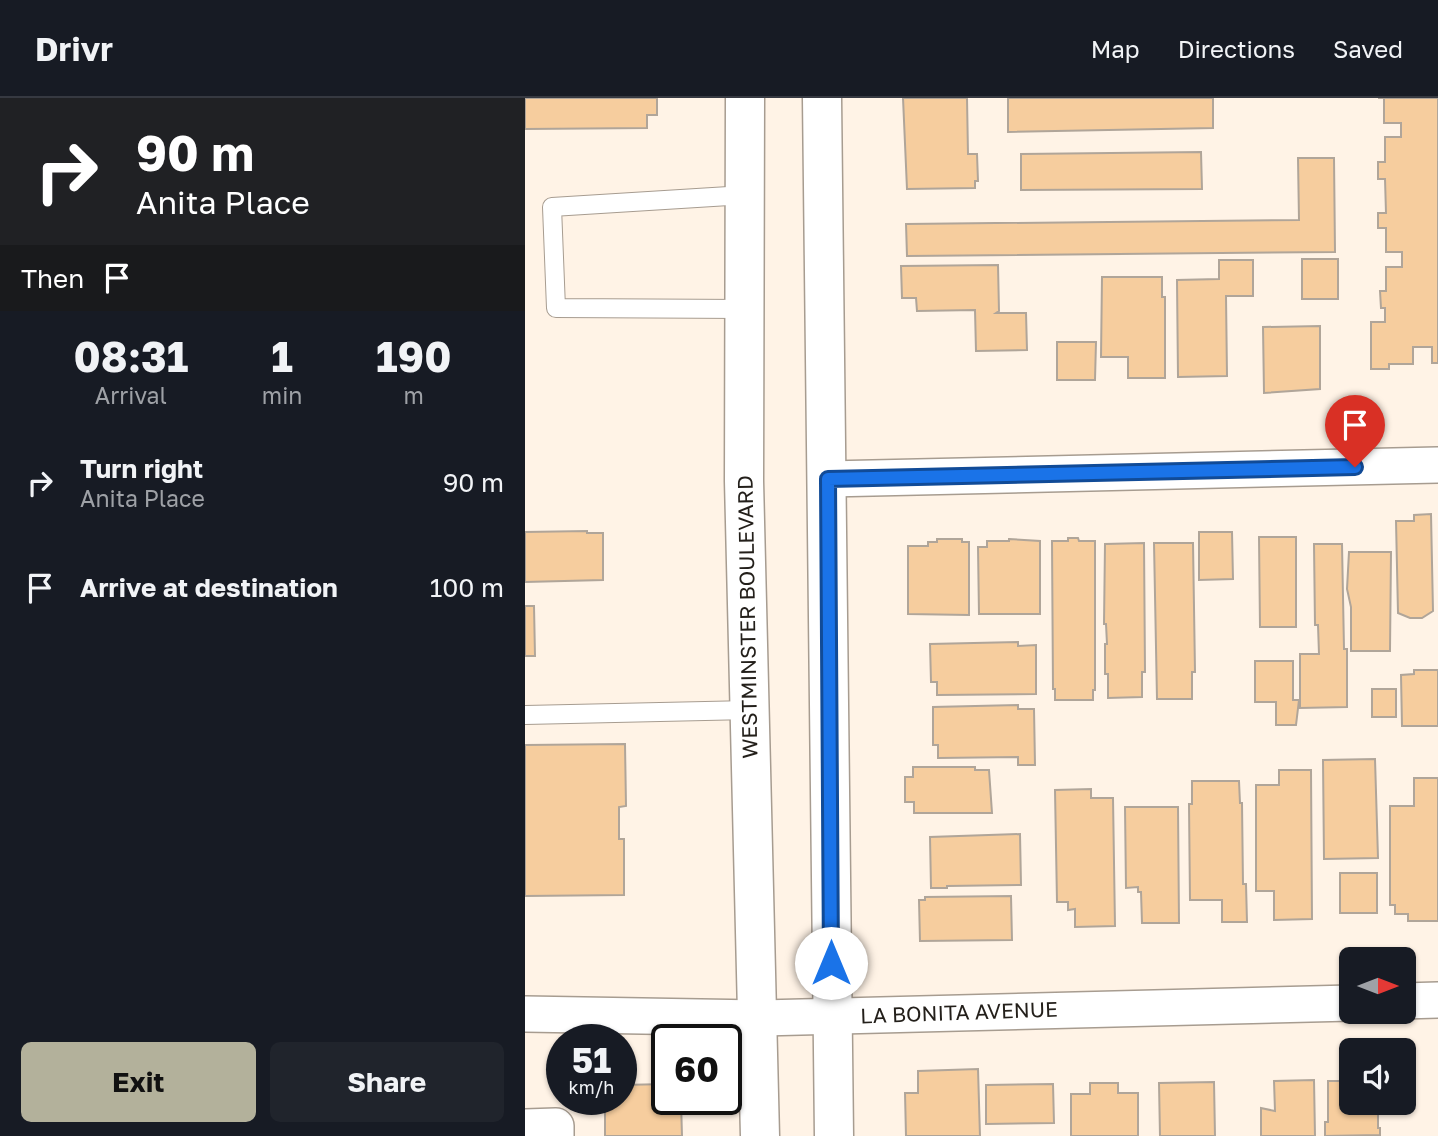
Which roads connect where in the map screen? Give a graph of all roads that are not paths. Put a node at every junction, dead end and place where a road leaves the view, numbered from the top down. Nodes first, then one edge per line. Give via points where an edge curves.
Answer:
1 (745, 98) edge
2 (822, 98) edge
3 (745, 195) junction
4 (745, 309) junction
5 (1438, 464) edge
6 (828, 479) junction
7 (750, 710) junction
8 (525, 715) edge
9 (1438, 1000) edge
10 (1416, 1001) edge
11 (1339, 1003) edge
12 (525, 1014) edge
13 (832, 1017) junction
14 (759, 1018) junction
15 (525, 1126) edge
16 (557, 1136) edge
17 (760, 1136) edge
18 (834, 1136) edge

1 - 3 main road, WESTMINSTER BOULEVARD
2 - 6 main road
3 - 4 main road, WESTMINSTER BOULEVARD
3 - 4 lane via 552,207 556,308
4 - 7 main road, WESTMINSTER BOULEVARD
5 - 6 street
6 - 13 main road
7 - 8 lane
7 - 14 main road, WESTMINSTER BOULEVARD
9 - 10 street
11 - 13 street, LA BONITA AVENUE
12 - 14 street, LA BONITA AVENUE
13 - 14 street, LA BONITA AVENUE
13 - 18 main road
14 - 17 main road, WESTMINSTER BOULEVARD
15 - 16 street via 556,1126

